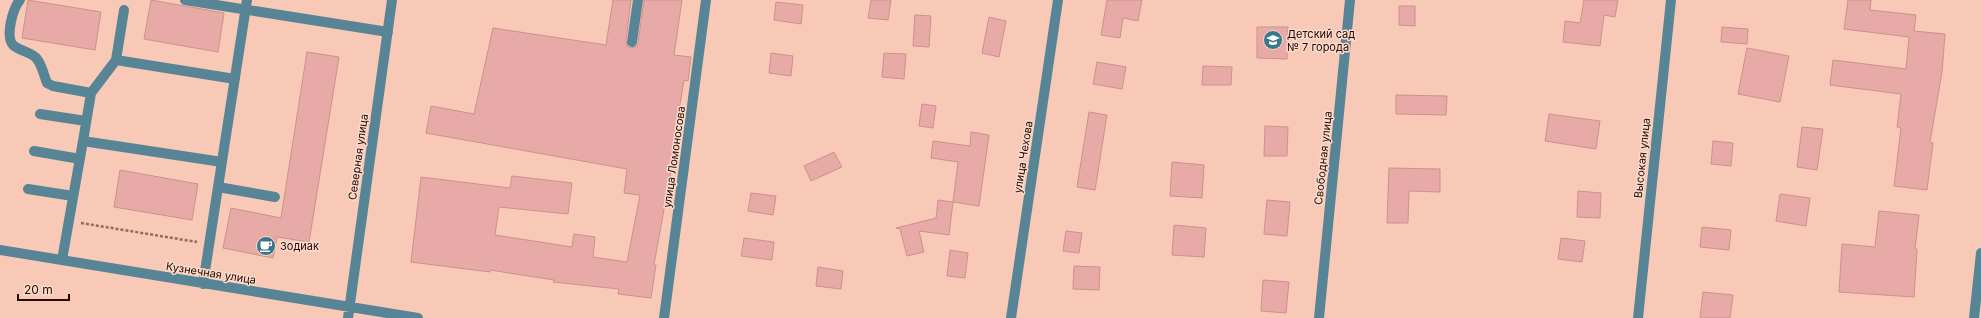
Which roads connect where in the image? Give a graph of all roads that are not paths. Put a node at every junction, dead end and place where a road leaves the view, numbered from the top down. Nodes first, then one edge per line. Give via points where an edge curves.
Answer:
1 (20, 0) edge
2 (185, 0) edge
3 (247, 0) edge
4 (392, 0) edge
5 (638, 0) edge
6 (706, 0) edge
7 (1058, 0) edge
8 (1350, 0) edge
9 (1671, 0) edge
10 (124, 10) dead end
11 (245, 10) junction
12 (388, 32) junction
13 (632, 42) dead end
14 (116, 60) junction
15 (235, 79) junction
16 (91, 93) junction
17 (40, 114) dead end
18 (86, 121) junction
19 (83, 141) junction
20 (34, 152) dead end
21 (80, 159) junction
22 (222, 162) junction
23 (218, 187) junction
24 (28, 189) dead end
25 (73, 196) junction
26 (275, 197) dead end
27 (0, 250) edge
28 (1981, 254) edge
29 (62, 260) junction
30 (203, 284) junction
31 (350, 306) junction
32 (348, 318) edge
33 (418, 318) edge
34 (664, 318) edge
35 (1011, 318) edge
36 (1319, 318) edge
37 (1638, 318) edge
38 (1974, 318) edge

1 - 16 street via 14,6 12,14 10,38 13,45 37,59 47,83
2 - 11 street
3 - 11 street
4 - 12 street, Северная улица
5 - 13 street
6 - 34 street, улица Ломоносова
7 - 35 street, улица Чехова
8 - 36 street, Свободная улица
9 - 37 street, Высокая улица
10 - 14 street
11 - 12 street
11 - 15 street
12 - 31 street, Северная улица
14 - 15 street
14 - 16 street
15 - 22 street
16 - 18 street
17 - 18 street
18 - 19 street
19 - 21 street
19 - 22 street
20 - 21 street
21 - 25 street
22 - 23 street
23 - 26 street
23 - 30 street
24 - 25 street
25 - 29 street
27 - 29 street, Кузнечная улица
28 - 38 street
29 - 30 street, Кузнечная улица
30 - 31 street, Кузнечная улица
31 - 32 street, Северная улица
31 - 33 street, Кузнечная улица

